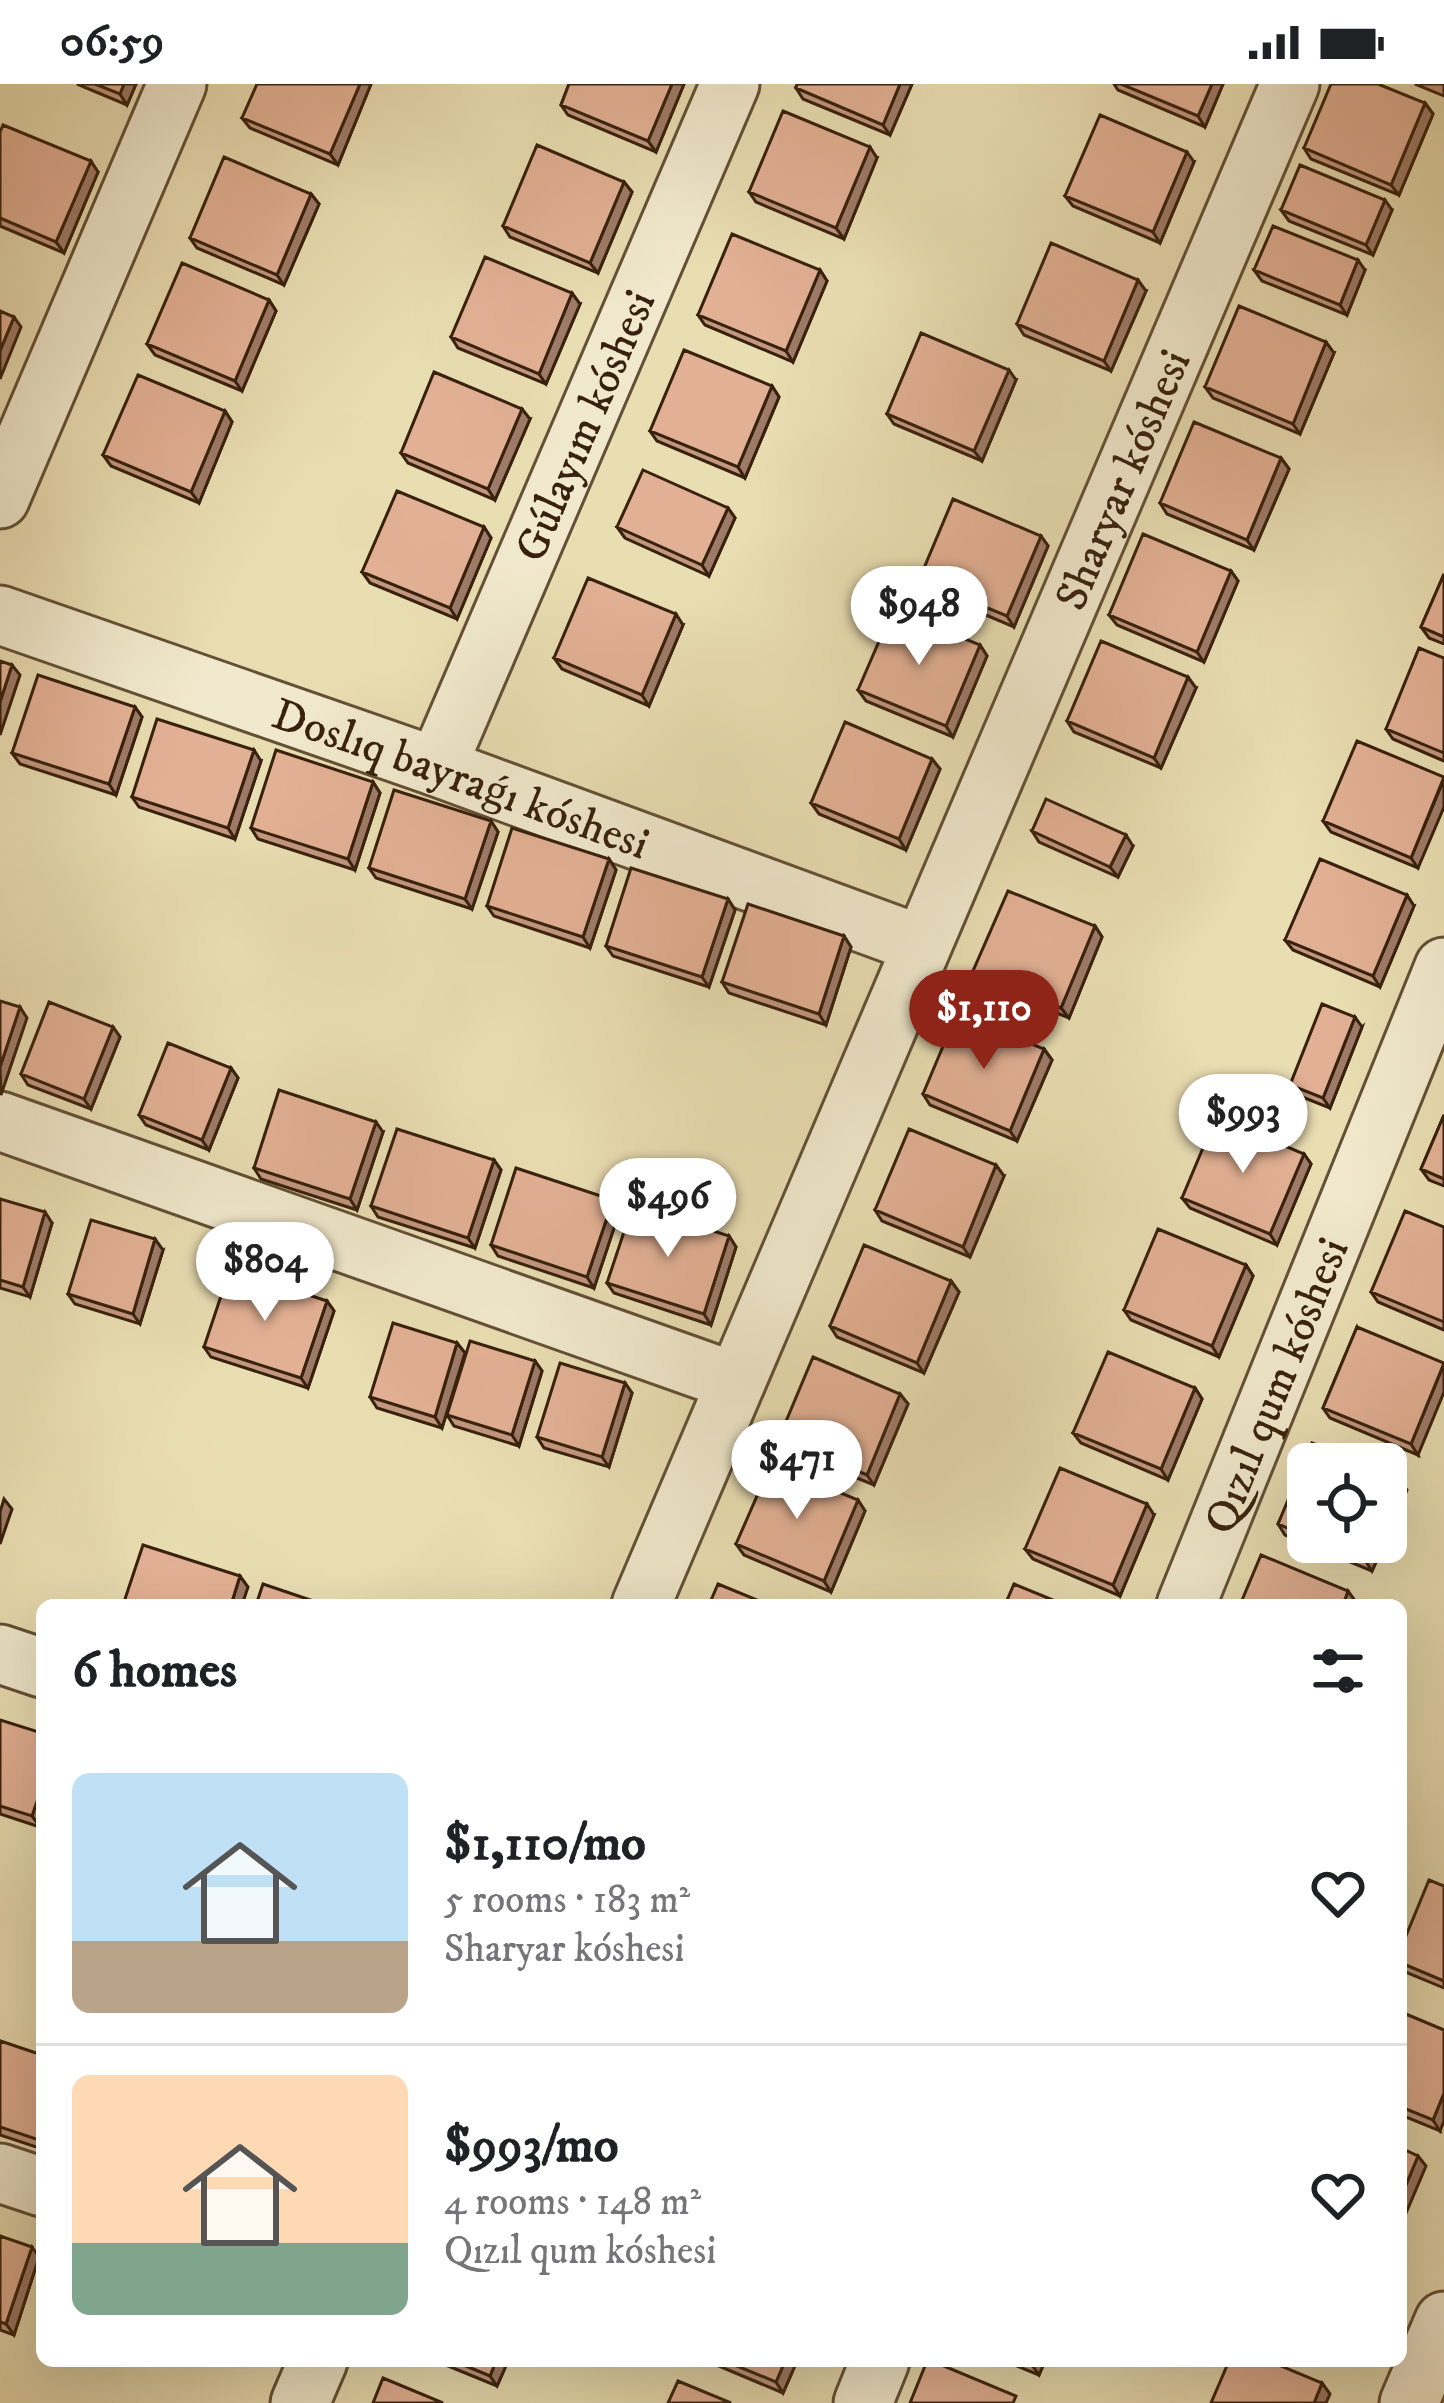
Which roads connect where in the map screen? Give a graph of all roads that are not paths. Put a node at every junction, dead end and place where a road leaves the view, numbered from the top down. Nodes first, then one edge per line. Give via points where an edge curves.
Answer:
1 (177, 84) edge
2 (730, 84) edge
3 (1290, 84) edge
4 (0, 499) edge
5 (0, 615) edge
6 (436, 767) junction
7 (922, 945) junction
8 (1444, 967) edge
9 (0, 1121) edge
10 (736, 1382) junction
11 (644, 1599) edge
12 (1188, 1599) edge
13 (0, 1654) edge
14 (36, 1666) edge
15 (0, 2174) edge
16 (36, 2185) edge
17 (1444, 2321) edge
18 (315, 2367) edge
19 (878, 2367) edge
20 (300, 2403) edge
21 (863, 2403) edge
22 (1409, 2403) edge

1 - 4 street
2 - 6 street, Gúlayım kóshesi
3 - 7 street, Sharyar kóshesi
5 - 6 street, Doslıq bayraǵı kóshesi
6 - 7 street, Doslıq bayraǵı kóshesi
7 - 10 street, Sharyar kóshesi
8 - 12 street, Qızıl qum kóshesi
9 - 10 street
10 - 11 street, Sharyar kóshesi
13 - 14 street
15 - 16 street
17 - 22 street
18 - 20 street
19 - 21 street

